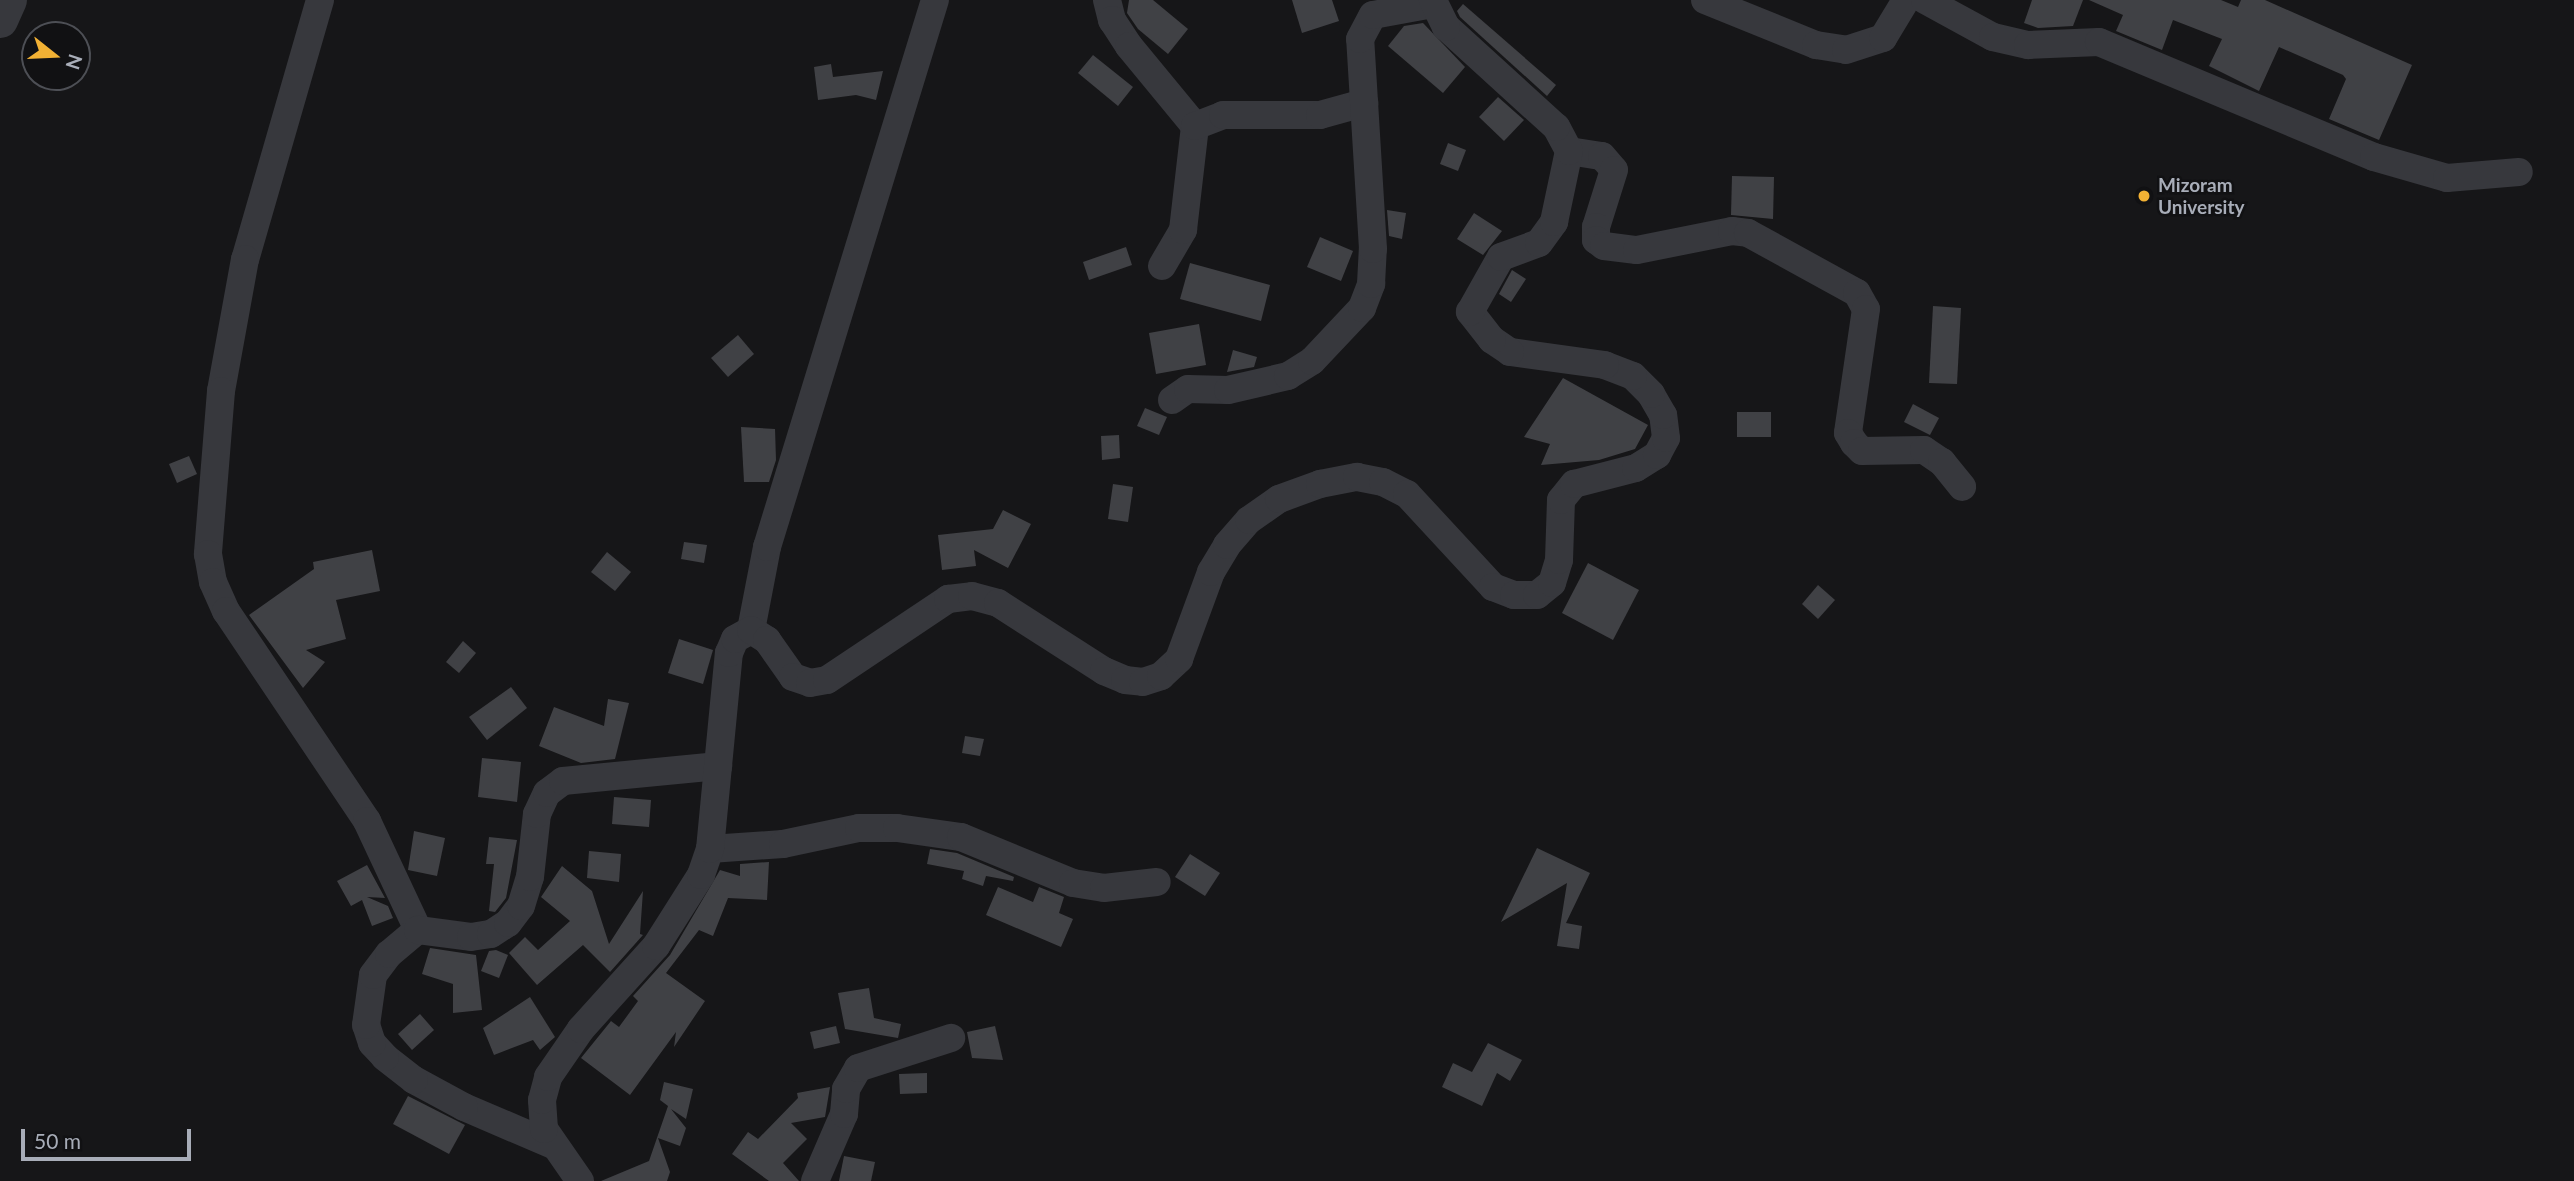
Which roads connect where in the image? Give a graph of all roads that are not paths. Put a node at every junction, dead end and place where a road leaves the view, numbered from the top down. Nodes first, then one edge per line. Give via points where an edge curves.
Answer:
1 (9, 0) edge
2 (320, 0) edge
3 (934, 0) edge
4 (1107, 0) edge
5 (1705, 0) edge
6 (1906, 0) edge
7 (1925, 0) edge
8 (1433, 2) edge
9 (0, 20) edge
10 (1364, 103) junction
11 (1195, 126) junction
12 (1569, 150) junction
13 (2519, 172) dead end
14 (1162, 266) dead end
15 (1172, 400) dead end
16 (1962, 487) dead end
17 (751, 630) junction
18 (718, 766) junction
19 (710, 849) junction
20 (1157, 882) dead end
21 (418, 930) junction
22 (951, 1038) dead end
23 (555, 1146) junction
24 (580, 1181) edge
25 (815, 1181) edge

1 - 9 street
2 - 21 street via 245,259 220,391 208,554 213,582 226,611 368,821
3 - 17 street via 767,547
4 - 11 street via 1112,20 1129,46
5 - 6 street via 1816,46 1846,50 1883,38
7 - 13 street via 1993,37 2028,45 2099,42 2374,157 2447,178
8 - 10 street via 1385,11 1365,24 1360,39
8 - 12 street via 1446,27 1556,127
10 - 11 street via 1320,115 1223,115
10 - 15 street via 1373,249 1371,284 1362,308 1312,361 1288,376 1228,390 1188,389
11 - 14 street via 1183,230
12 - 16 street via 1602,156 1614,170 1596,227 1596,240 1604,246 1637,250 1732,231 1748,233 1857,293 1866,309 1848,433 1862,451 1924,450 1942,462
12 - 17 street via 1554,222 1539,243 1501,257 1470,312 1493,340 1510,352 1605,365 1633,376 1657,405 1666,438 1657,456 1636,468 1574,484 1561,500 1559,560 1552,583 1537,595 1514,595 1493,587 1407,494 1357,477 1279,499 1249,520 1211,572 1179,659 1161,676 1143,682 1104,671 998,603 972,596 948,599 827,680 810,683 793,677 767,640
17 - 18 street via 735,639 729,653
18 - 19 street
18 - 21 street via 563,781 547,793 537,814 530,877 521,906 509,922 491,934 471,937
19 - 20 street via 783,845 859,828 897,828 985,845 1073,883 1104,888
19 - 23 street via 685,904 656,946 560,1054 542,1100 544,1129
21 - 23 street via 389,954 373,975 366,1004 372,1043 414,1080
22 - 25 street via 858,1068 846,1088 844,1114
23 - 24 street

